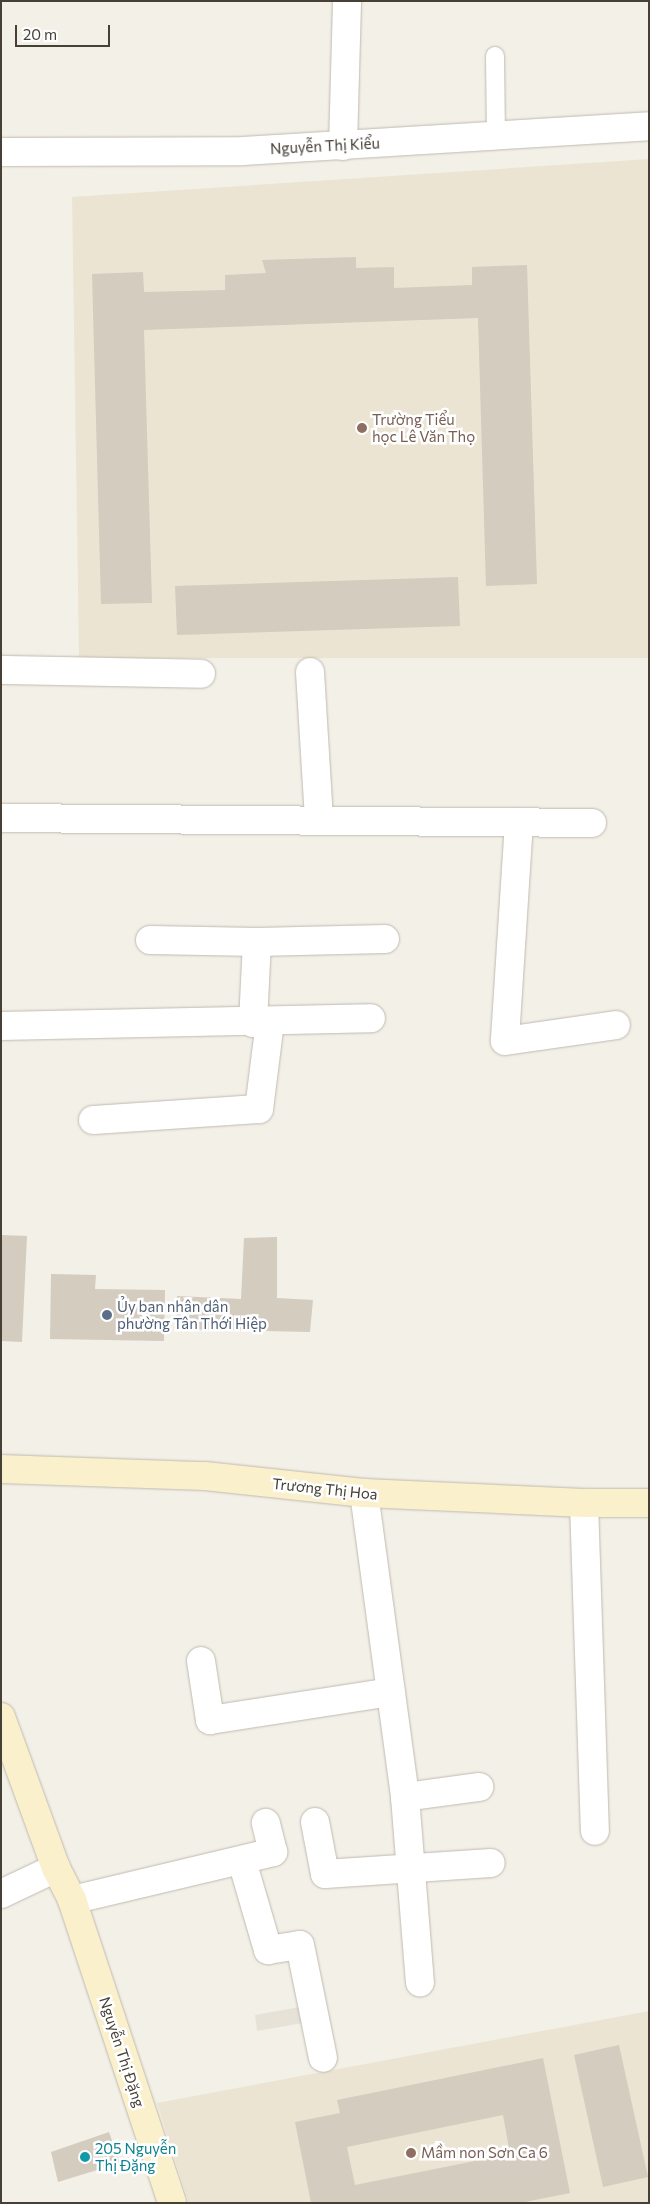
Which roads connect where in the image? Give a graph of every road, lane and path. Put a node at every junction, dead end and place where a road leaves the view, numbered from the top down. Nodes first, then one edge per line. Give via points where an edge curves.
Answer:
1 (347, 1) edge
2 (495, 56) dead end
3 (649, 126) edge
4 (496, 136) junction
5 (343, 146) junction
6 (1, 152) edge
7 (1, 670) edge
8 (310, 672) dead end
9 (201, 674) dead end
10 (1, 818) edge
11 (319, 821) junction
12 (519, 822) junction
13 (592, 823) dead end
14 (385, 939) dead end
15 (150, 940) dead end
16 (257, 942) junction
17 (371, 1018) dead end
18 (261, 1023) junction
19 (616, 1025) dead end
20 (1, 1026) edge
21 (93, 1120) dead end
22 (1, 1469) edge
23 (364, 1494) junction
24 (649, 1503) edge
25 (584, 1504) junction
26 (201, 1661) dead end
27 (391, 1692) junction
28 (1, 1717) edge
29 (479, 1787) dead end
30 (405, 1797) junction
31 (266, 1822) dead end
32 (315, 1822) dead end
33 (595, 1831) dead end
34 (242, 1861) junction
35 (491, 1863) dead end
36 (56, 1868) junction
37 (410, 1868) junction
38 (1, 1894) edge
39 (72, 1900) junction
40 (420, 1982) dead end
41 (324, 2058) dead end
42 (172, 2203) edge

1 - 5 street
2 - 4 lane
3 - 4 street, Nguyễn Thị Kiểu
4 - 5 street, Nguyễn Thị Kiểu
5 - 6 street, Nguyễn Thị Kiểu via 243,151
7 - 9 street
8 - 11 street
10 - 11 street
11 - 12 street
12 - 13 street
12 - 19 street via 505,1041
14 - 16 street
15 - 16 street
16 - 18 street
17 - 18 street
18 - 20 street
18 - 21 street via 259,1109
22 - 23 street, Trương Thị Hoa via 205,1476
23 - 25 street, Trương Thị Hoa
23 - 27 street
24 - 25 street, Trương Thị Hoa
25 - 33 street
26 - 27 street via 210,1720
27 - 30 street
28 - 36 street, Nguyễn Thị Đặng
29 - 30 street
30 - 37 street
31 - 34 street via 273,1852
32 - 37 street via 325,1874
34 - 39 street
34 - 41 street via 268,1950 300,1946
35 - 37 street
36 - 38 street
36 - 39 street, Nguyễn Thị Đặng
37 - 40 street
39 - 42 street, Nguyễn Thị Đặng

